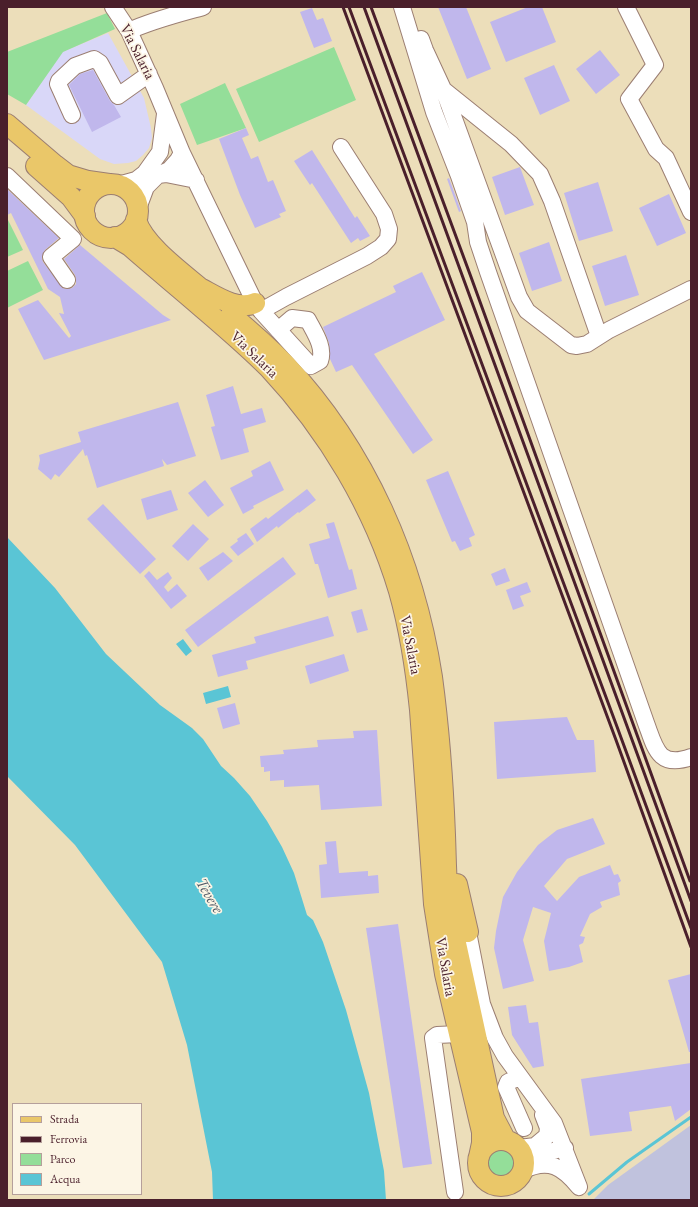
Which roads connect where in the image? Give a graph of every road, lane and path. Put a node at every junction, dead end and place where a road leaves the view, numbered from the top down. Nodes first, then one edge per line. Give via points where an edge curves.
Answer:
1 (113, 7) edge
2 (203, 7) edge
3 (402, 7) edge
4 (410, 7) edge
5 (626, 7) edge
6 (129, 31) junction
7 (149, 74) junction
8 (444, 91) junction
9 (165, 112) junction
10 (72, 114) dead end
11 (7, 124) edge
12 (7, 142) edge
13 (341, 148) dead end
14 (182, 153) junction
15 (158, 175) junction
16 (7, 176) edge
17 (196, 180) junction
18 (114, 184) junction
19 (691, 212) edge
20 (85, 216) junction
21 (137, 216) junction
22 (115, 237) junction
23 (67, 280) dead end
24 (202, 289) junction
25 (691, 289) edge
26 (258, 307) junction
27 (295, 315) junction
28 (278, 330) junction
29 (599, 336) junction
30 (691, 757) edge
31 (445, 836) junction
32 (468, 932) joint
33 (459, 1034) junction
34 (520, 1077) junction
35 (535, 1097) junction
36 (524, 1128) dead end
37 (565, 1148) junction
38 (518, 1154) junction
39 (479, 1157) junction
40 (482, 1176) junction
41 (455, 1192) dead end
42 (506, 1192) edge
43 (583, 1194) edge
44 (489, 1200) edge

1 - 6 street, Via Salaria
2 - 6 street
3 - 30 street via 434,112 475,222 478,242 488,272 649,730 662,757 673,760
4 - 8 street via 425,50
5 - 19 street via 656,65 629,99 656,149 666,158
6 - 7 street, Via Salaria
7 - 9 street, Via Salaria
7 - 10 street via 118,96 100,63 94,59 76,66 58,84
8 - 29 street via 511,144 540,174 552,201
8 - 29 street via 525,308 571,345 587,344
9 - 14 street, Via Salaria
9 - 18 street via 160,152 145,173 136,180
11 - 18 main road via 68,175 88,181
12 - 20 main road via 71,197
13 - 26 street via 386,219 388,239 367,256 286,297
14 - 15 street via 169,170
14 - 17 street, Via Salaria
15 - 17 street via 166,174
15 - 21 street via 146,187
16 - 23 street via 72,239 51,257
17 - 26 street, Via Salaria
18 - 20 main road via 100,186 92,192 86,200
18 - 21 main road via 127,189 133,196 137,204
20 - 22 main road via 91,229 99,235
21 - 22 main road via 131,228
21 - 24 main road, Via Salaria via 138,228 148,242
22 - 33 main road, Via Salaria via 130,246 268,367 307,413 338,456 378,535 399,591 413,656 420,710 434,904 445,974
24 - 26 main road via 237,305
24 - 31 main road, Via Salaria via 266,346 316,402 345,442 384,512 409,577 420,615 432,678
25 - 29 street
26 - 27 street
26 - 28 street, Via Salaria
27 - 28 street
27 - 28 street, Via Salaria via 308,320 319,343 320,361 311,366
31 - 32 main road
31 - 38 main road, Via Salaria via 446,878 452,931 494,1118
32 - 34 street via 482,1004 495,1038
33 - 39 main road, Via Salaria via 482,1132
33 - 41 street via 437,1035 433,1038
34 - 35 street
34 - 36 street via 508,1082 506,1086
35 - 37 street via 554,1123
35 - 38 street via 546,1121 548,1133 541,1142
37 - 38 street
37 - 43 street
38 - 39 main road via 495,1140 486,1145
38 - 42 main road via 518,1179
38 - 43 street via 541,1165 557,1167 570,1176
39 - 40 main road via 478,1165
40 - 42 main road
40 - 44 main road

